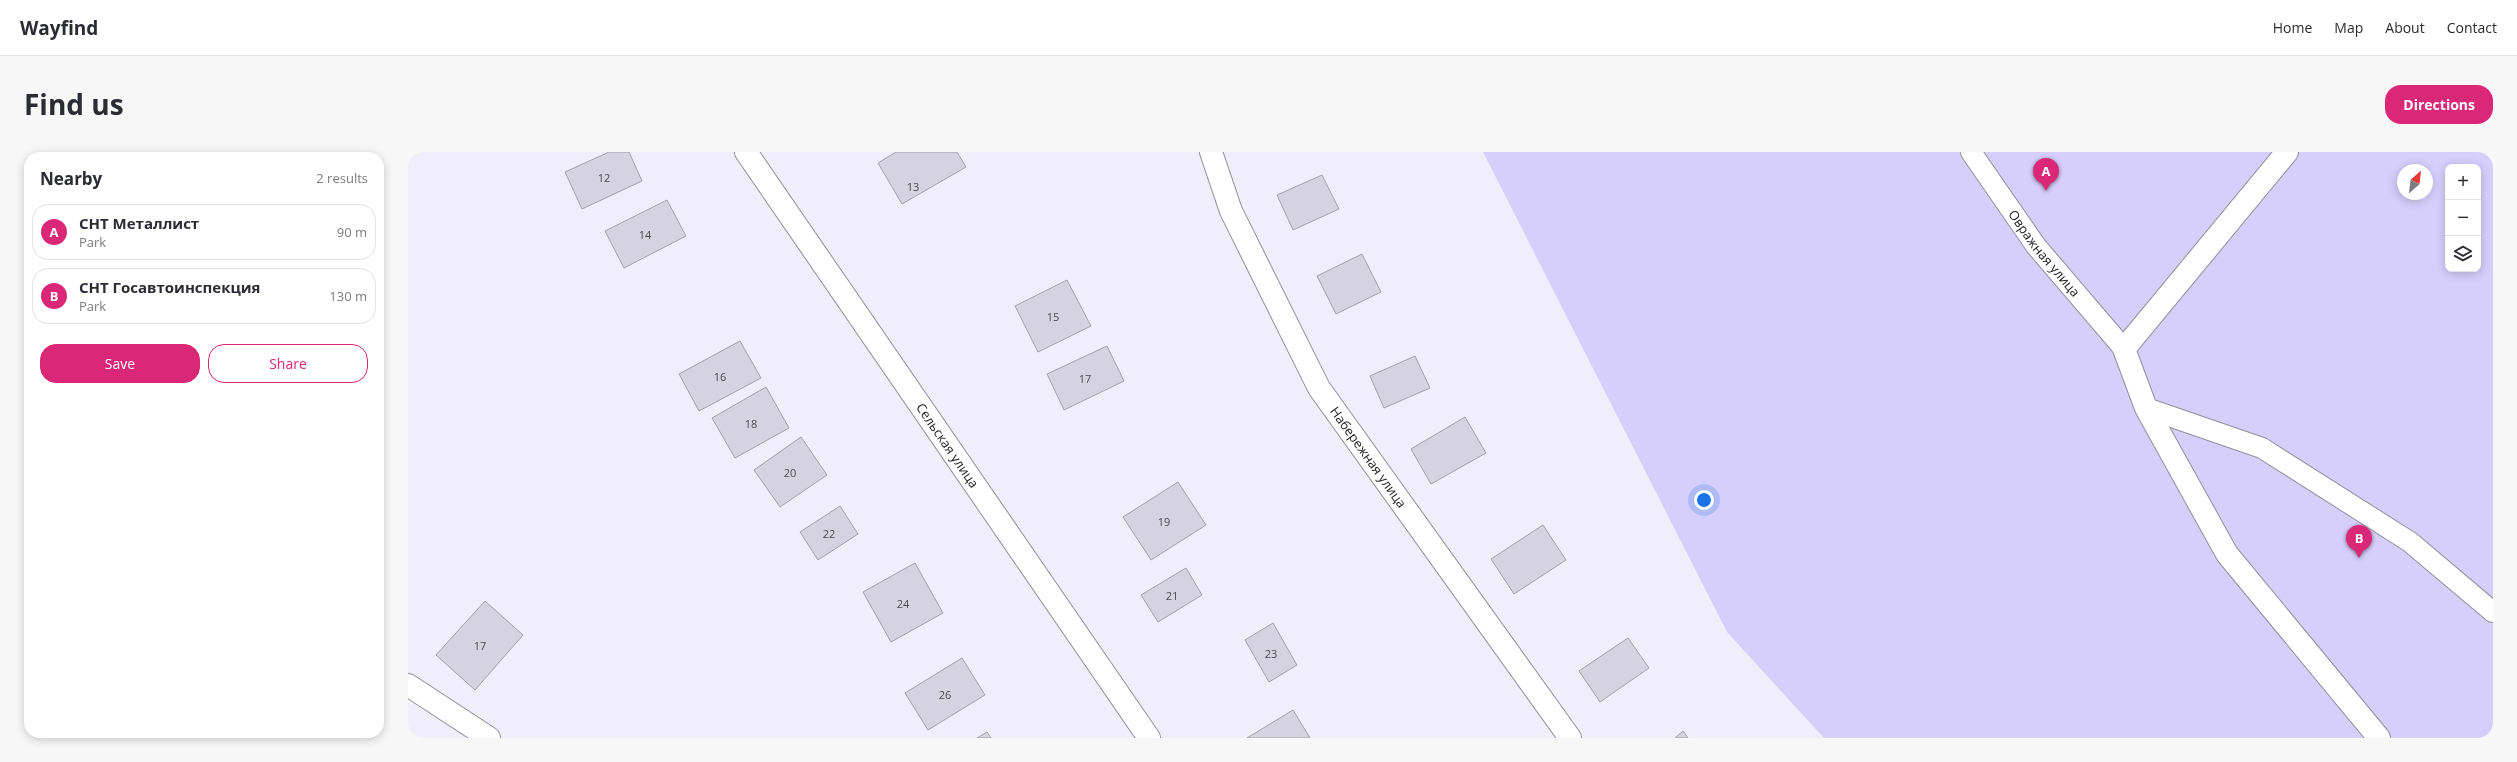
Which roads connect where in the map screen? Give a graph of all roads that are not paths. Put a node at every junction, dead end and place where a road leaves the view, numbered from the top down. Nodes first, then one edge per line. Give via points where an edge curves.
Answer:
1 (746, 152) edge
2 (1211, 152) edge
3 (1971, 152) edge
4 (2287, 152) edge
5 (2124, 348) junction
6 (2146, 408) junction
7 (2493, 612) edge
8 (408, 685) edge
9 (489, 738) edge
10 (1148, 738) edge
11 (1570, 738) edge
12 (2379, 738) edge

1 - 10 street, Сельская улица
2 - 11 street, Набережная улица via 1231,211 1319,388
3 - 5 lane, Овражная улица via 2036,246
4 - 5 street
5 - 6 street
6 - 7 lane via 2262,448 2410,542
6 - 12 street via 2227,554
8 - 9 street

